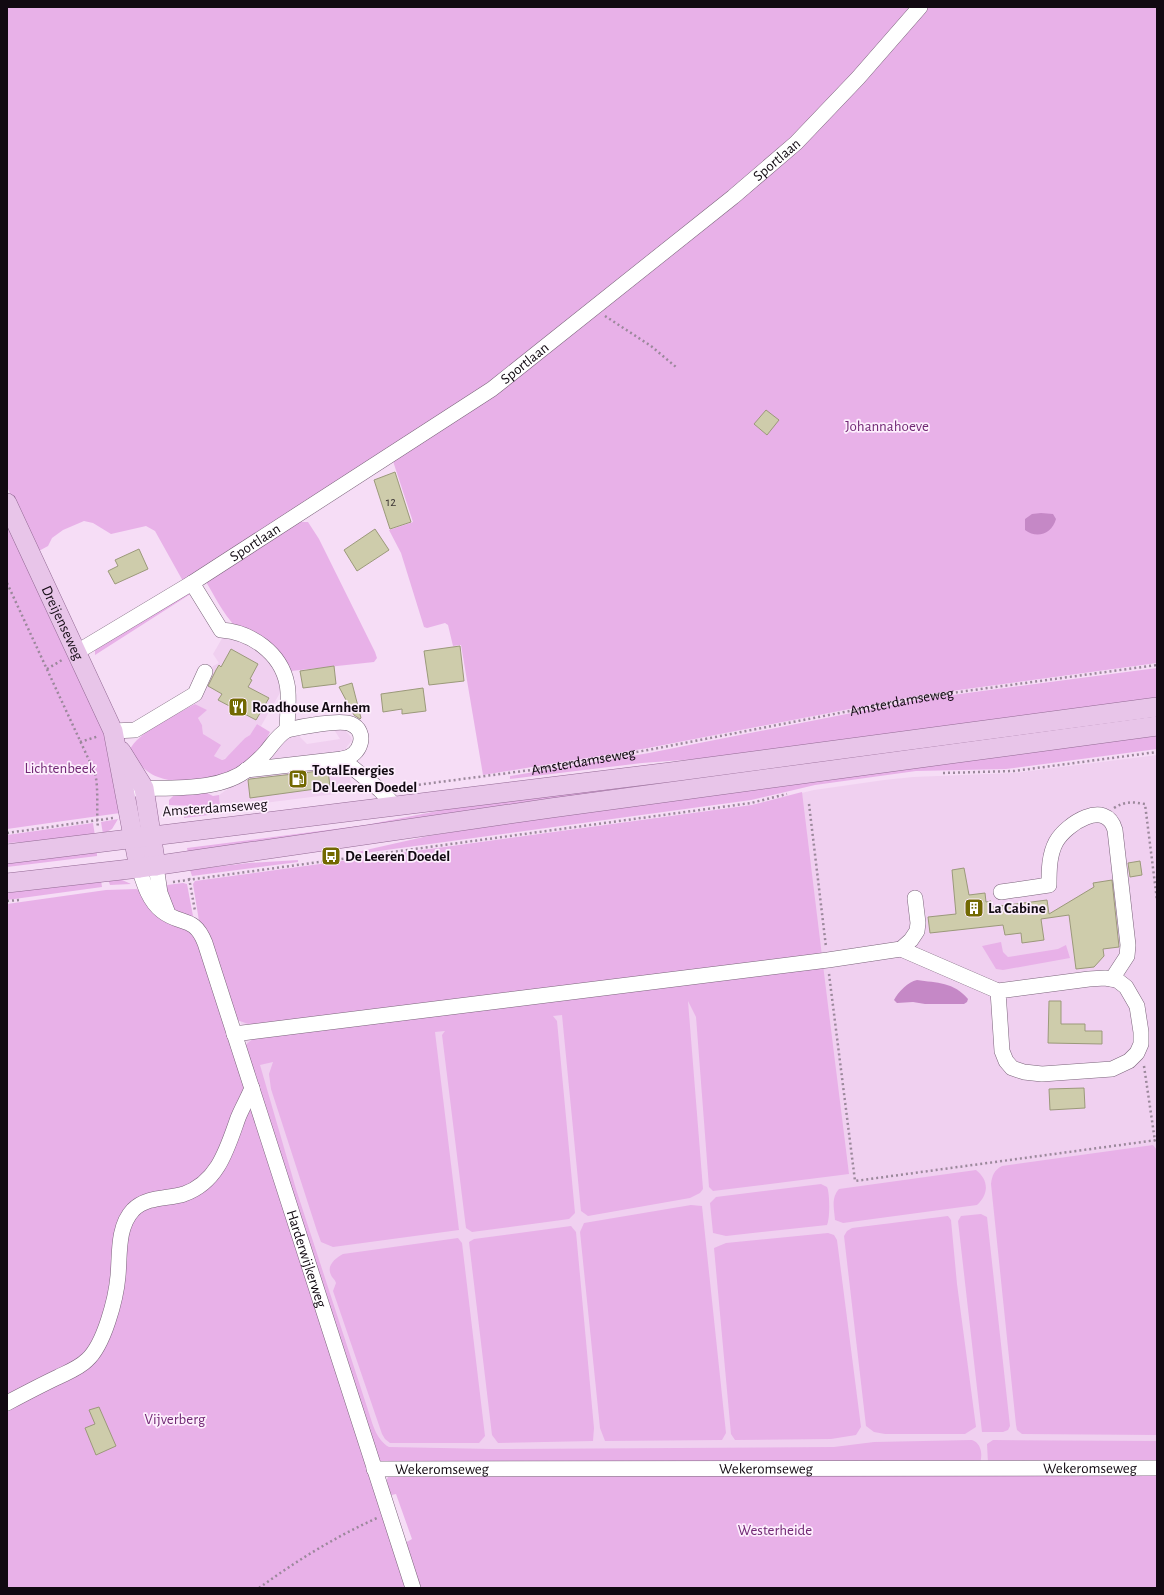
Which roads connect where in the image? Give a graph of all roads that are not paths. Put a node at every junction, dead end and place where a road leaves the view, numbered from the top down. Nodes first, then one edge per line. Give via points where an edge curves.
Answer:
1 (920, 7) edge
2 (7, 503) edge
3 (192, 583) junction
4 (77, 652) junction
5 (205, 672) dead end
6 (1157, 707) edge
7 (1157, 726) edge
8 (287, 730) junction
9 (114, 737) junction
10 (342, 759) junction
11 (246, 770) junction
12 (144, 788) junction
13 (124, 789) junction
14 (395, 806) junction
15 (153, 837) junction
16 (132, 840) junction
17 (7, 854) edge
18 (148, 867) junction
19 (7, 883) edge
20 (1001, 892) dead end
21 (915, 898) dead end
22 (169, 916) junction
23 (901, 949) junction
24 (1112, 979) junction
25 (998, 991) junction
26 (234, 1034) junction
27 (252, 1088) junction
28 (7, 1403) edge
29 (374, 1468) junction
30 (1157, 1468) edge
31 (413, 1588) edge

1 - 3 street, Sportlaan via 858,78 796,143 733,197 593,308 469,405
2 - 4 main road, Dreijenseweg
3 - 4 street, Sportlaan
3 - 8 street via 221,630 244,634 259,643 283,669 288,686
4 - 9 main road, Dreijenseweg
5 - 9 street via 195,694 135,730
6 - 14 main road, Amsterdamseweg
7 - 18 main road via 551,808
8 - 10 street via 341,722 352,724 360,734 359,748 350,758
8 - 11 street
9 - 12 main road, Dreijenseweg
9 - 13 main road, Dreijenseweg
10 - 11 street
10 - 14 street via 380,790
11 - 12 street via 211,786
12 - 13 street
12 - 15 main road, Dreijenseweg
13 - 16 main road, Dreijenseweg
14 - 15 main road, Amsterdamseweg
15 - 16 main road, Amsterdamseweg
15 - 18 main road, Dreijenseweg
16 - 17 main road, Amsterdamseweg
16 - 18 main road, Dreijenseweg
18 - 19 main road
18 - 22 street via 158,884
18 - 22 street via 148,894
20 - 24 street via 1048,885 1051,854 1061,833 1070,825 1090,816 1107,816 1113,822 1115,830 1128,945 1127,956
21 - 23 street via 917,931
22 - 26 street, Harderwijkerweg via 200,930
23 - 25 street
23 - 26 street
24 - 25 street via 1089,979
24 - 25 street via 1126,987 1137,1006 1141,1032 1137,1053 1129,1061 1112,1069 1042,1074 1012,1068 1002,1051
26 - 27 street, Harderwijkerweg
27 - 28 street via 226,1153 209,1178 194,1190 143,1203 133,1210 127,1220 120,1245 114,1296 106,1327 95,1350 76,1368
27 - 29 street, Harderwijkerweg
29 - 30 street, Wekeromseweg
29 - 31 street, Harderwijkerweg

